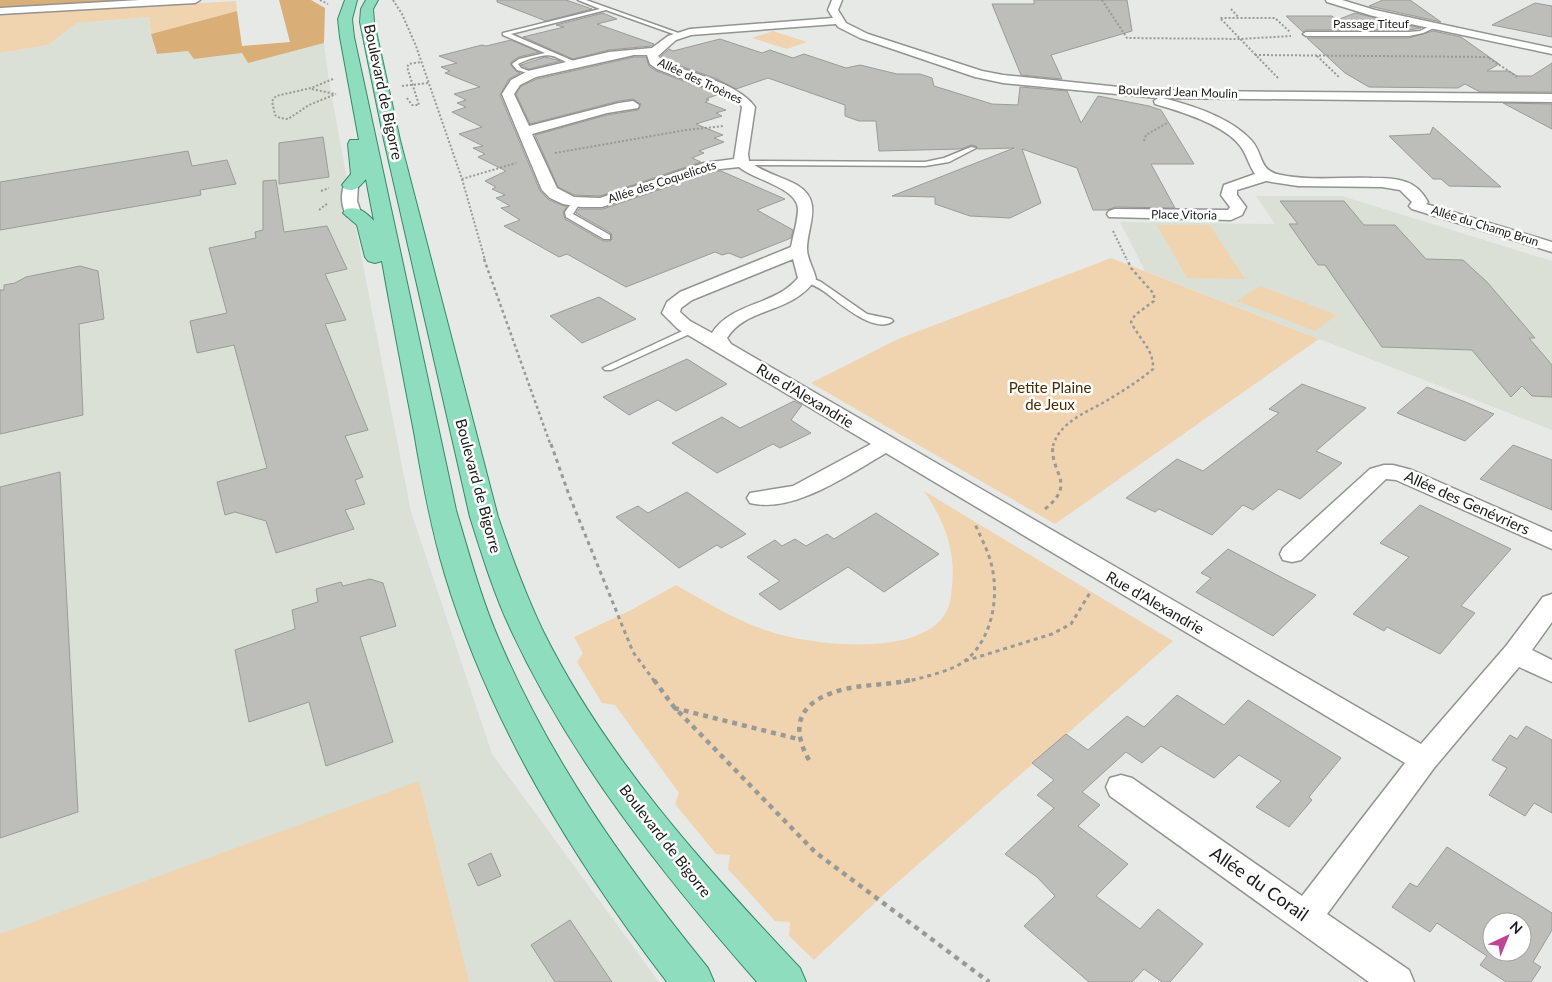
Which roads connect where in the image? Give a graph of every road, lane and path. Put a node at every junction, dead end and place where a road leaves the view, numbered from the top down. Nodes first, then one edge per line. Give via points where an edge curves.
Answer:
1 (195, 0) edge
2 (351, 0) edge
3 (372, 0) edge
4 (393, 0) edge
5 (581, 0) edge
6 (837, 0) edge
7 (1102, 0) edge
8 (1332, 0) edge
9 (115, 2) edge
10 (605, 9) junction
11 (1231, 9) dead end
12 (0, 11) edge
13 (1240, 18) junction
14 (838, 21) junction
15 (1434, 26) junction
16 (1306, 34) joint
17 (681, 35) junction
18 (1294, 36) junction
19 (1240, 39) junction
20 (655, 51) junction
21 (1552, 51) edge
22 (551, 53) junction
23 (1255, 55) junction
24 (1316, 56) junction
25 (1498, 57) dead end
26 (421, 62) junction
27 (575, 64) junction
28 (532, 74) junction
29 (338, 77) dead end
30 (429, 83) junction
31 (414, 85) junction
32 (401, 86) dead end
33 (311, 88) junction
34 (1138, 93) junction
35 (1294, 94) junction
36 (406, 95) dead end
37 (1359, 95) junction
38 (1552, 98) edge
39 (633, 106) dead end
40 (364, 119) junction
41 (745, 126) junction
42 (525, 131) junction
43 (973, 148) dead end
44 (536, 157) junction
45 (743, 162) junction
46 (1265, 176) junction
47 (462, 179) junction
48 (1350, 183) junction
49 (351, 185) joint
50 (576, 202) junction
51 (1417, 206) junction
52 (353, 213) joint
53 (1115, 214) joint
54 (607, 237) dead end
55 (1552, 247) edge
56 (799, 250) junction
57 (807, 279) junction
58 (888, 321) dead end
59 (691, 330) junction
60 (724, 348) junction
61 (608, 368) dead end
62 (886, 444) junction
63 (438, 484) junction
64 (758, 498) dead end
65 (977, 498) junction
66 (1021, 524) junction
67 (1552, 541) edge
68 (1292, 554) dead end
69 (1106, 574) junction
70 (1552, 603) edge
71 (1514, 653) junction
72 (965, 661) junction
73 (1552, 672) edge
74 (674, 707) junction
75 (798, 739) junction
76 (808, 760) dead end
77 (1424, 760) junction
78 (1121, 787) dead end
79 (1305, 917) junction
80 (694, 982) edge
81 (785, 982) edge
82 (989, 982) edge
83 (1397, 982) edge

1 - 9 street
2 - 40 main road, Boulevard de Bigorre via 345,19 346,30
3 - 81 main road, Boulevard de Bigorre via 367,9 367,22 392,140 484,517 519,612 580,727 622,789 734,927
4 - 26 path
5 - 10 lane
6 - 14 street via 833,10
7 - 19 path via 1127,38
8 - 15 street via 1359,10
9 - 12 street
10 - 17 lane
10 - 22 lane via 505,34
11 - 13 path
13 - 18 path via 1275,18
13 - 19 path via 1220,18
14 - 17 street
14 - 34 street, Boulevard Jean Moulin via 850,30 880,42 990,77
15 - 16 lane, Passage Titeuf via 1409,34
15 - 21 street
16 - 18 path
17 - 20 street, Allée des Coquelicots
18 - 19 path
18 - 24 path
19 - 23 path
20 - 27 street, Allée des Coquelicots
20 - 41 street, Allée des Troènes via 652,56 661,66 744,99 749,106
22 - 27 lane
22 - 28 lane via 515,64
23 - 24 path
23 - 35 path
24 - 25 path
24 - 37 path
26 - 30 path
26 - 31 path via 407,65
27 - 28 street, Allée des Coquelicots
28 - 42 street, Allée des Coquelicots via 515,83 508,94
29 - 33 path
30 - 31 path
30 - 47 path
31 - 32 path
31 - 36 path via 419,105 412,105
33 - 33 path via 276,96 272,101 277,117 294,117 304,108 336,94
34 - 35 street, Boulevard Jean Moulin
34 - 46 street via 1197,114 1238,136 1252,152 1258,169
35 - 37 street, Boulevard Jean Moulin
37 - 38 street, Boulevard Jean Moulin
39 - 42 street
40 - 49 main road via 356,147 360,175
40 - 63 main road, Boulevard de Bigorre
41 - 44 path via 693,129
41 - 45 street, Allée des Troènes
42 - 44 street, Allée des Coquelicots
43 - 45 lane via 946,160 924,164
44 - 47 path
44 - 50 street, Allée des Coquelicots via 550,190 557,196
45 - 50 street, Allée des Coquelicots via 709,166 602,202
45 - 56 street via 753,171 802,195 805,216
46 - 48 street, Allée du Champ Brun via 1302,182
46 - 53 street, Place Vitoria via 1229,188 1228,195 1238,207 1231,215
47 - 74 path via 487,269 569,495 633,652
48 - 51 street, Allée du Champ Brun
48 - 51 street, Allée du Champ Brun via 1404,185 1419,199
49 - 52 street via 349,201
50 - 54 lane via 569,215
51 - 55 street, Allée du Champ Brun
52 - 63 main road via 370,230 381,293
53 - 66 path via 1106,219 1131,268 1154,294 1154,301 1131,322 1154,358 1152,369 1056,435 1052,444 1062,490 1048,507
56 - 57 street
56 - 59 street, Rue d'Alexandrie via 678,300 671,313
57 - 58 lane via 824,286 859,315 869,320
57 - 60 street via 796,293 722,328 718,338
59 - 60 street, Rue d'Alexandrie
59 - 61 lane
60 - 62 street, Rue d'Alexandrie
62 - 64 street via 801,490
62 - 65 street, Rue d'Alexandrie
63 - 80 main road, Boulevard de Bigorre via 452,552 466,596 502,686 534,750 622,890
65 - 66 street, Rue d'Alexandrie
65 - 72 path via 968,510 985,546 992,568 994,591 985,638
66 - 69 street, Rue d'Alexandrie
67 - 68 street, Allée des Genévriers via 1404,474 1384,472 1370,481
69 - 72 path via 1091,591 1071,624 1052,634
69 - 77 street, Rue d'Alexandrie
70 - 71 street
71 - 73 street
71 - 77 street
72 - 75 path via 908,681 844,689 822,698 802,715 797,729
74 - 75 path
74 - 82 path via 815,852
75 - 76 path
77 - 79 street
78 - 79 street, Allée du Corail
79 - 83 street, Allée du Corail

